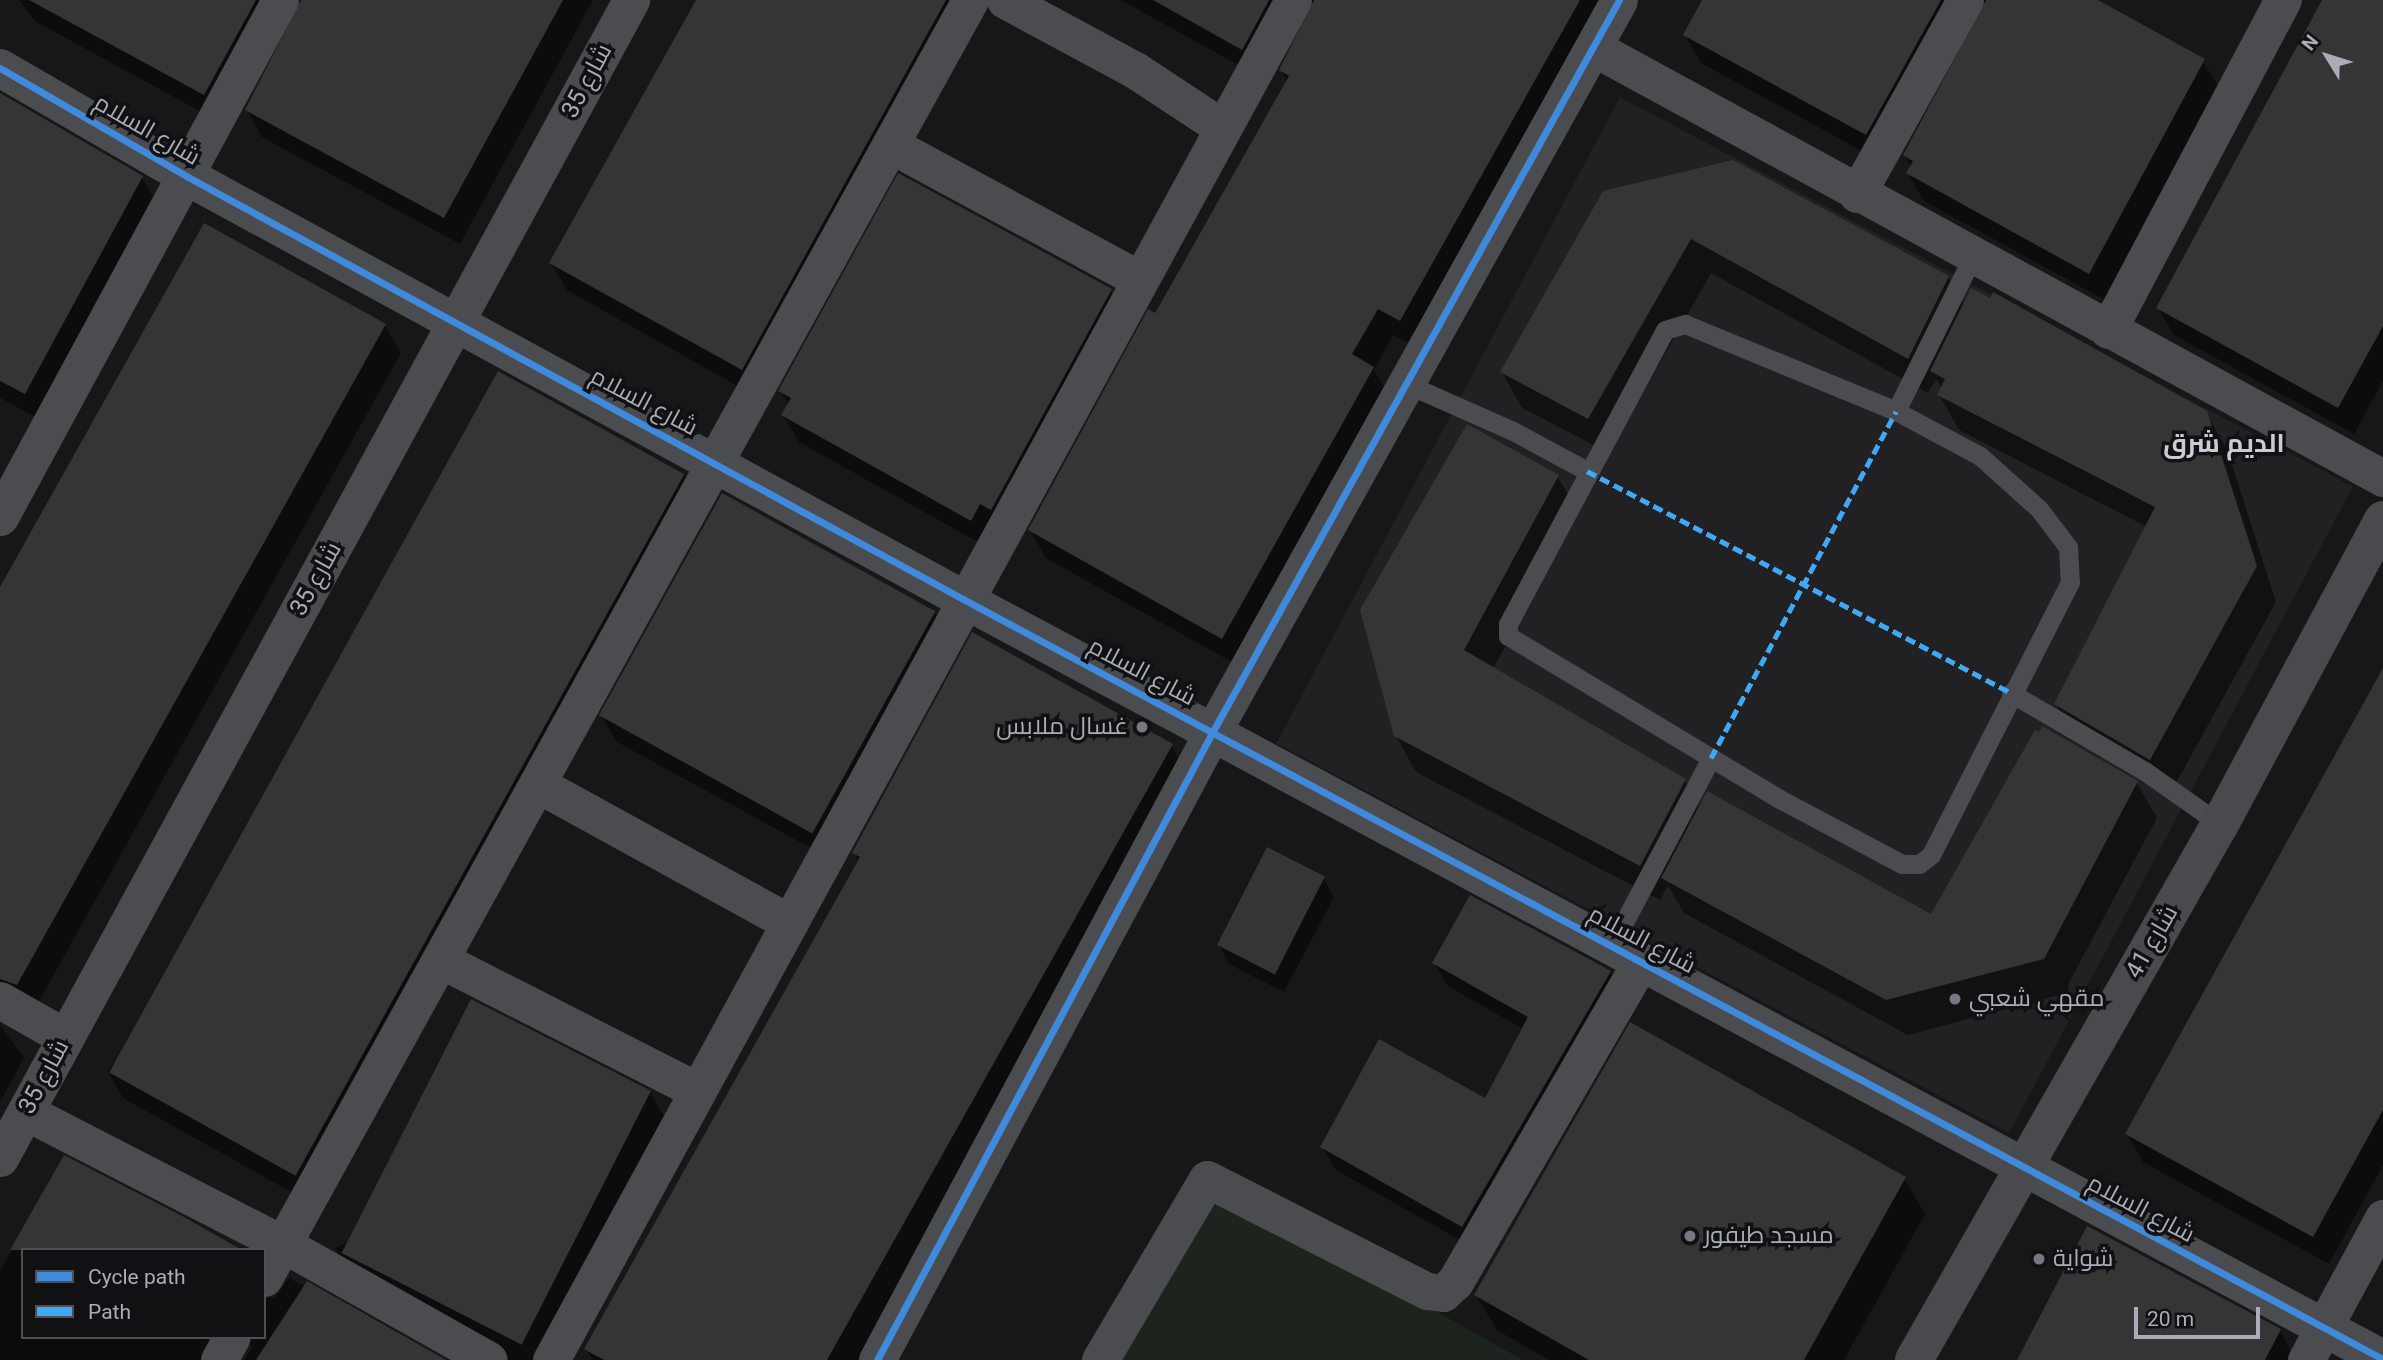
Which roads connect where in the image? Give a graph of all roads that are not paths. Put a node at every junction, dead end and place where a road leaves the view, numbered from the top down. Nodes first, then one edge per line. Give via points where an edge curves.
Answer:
1 (280, 0) edge
2 (631, 0) edge
3 (970, 0) edge
4 (1005, 0) edge
5 (1293, 0) edge
6 (1619, 0) edge
7 (1965, 0) edge
8 (2283, 0) edge
9 (1594, 48) junction
10 (0, 68) edge
11 (1223, 128) junction
12 (891, 145) junction
13 (188, 177) junction
14 (1857, 194) junction
15 (1973, 256) junction
16 (1139, 279) junction
17 (456, 323) junction
18 (2108, 330) junction
19 (1409, 385) junction
20 (1896, 411) junction
21 (716, 463) junction
22 (1587, 471) junction
23 (2383, 478) edge
24 (6, 492) edge
25 (2383, 520) edge
26 (963, 599) junction
27 (2011, 692) junction
28 (1213, 731) junction
29 (1711, 758) junction
30 (539, 785) junction
31 (2220, 824) junction
32 (790, 923) junction
33 (1626, 953) junction
34 (442, 960) junction
35 (0, 1000) edge
36 (65, 1037) junction
37 (698, 1091) junction
38 (26, 1112) junction
39 (0, 1158) edge
40 (2024, 1168) junction
41 (2383, 1218) edge
42 (283, 1244) junction
43 (266, 1274) edge
44 (231, 1339) edge
45 (2315, 1344) edge
46 (2383, 1359) edge
47 (219, 1360) edge
48 (489, 1360) edge
49 (551, 1360) edge
50 (877, 1360) edge
51 (1100, 1360) edge
52 (1914, 1360) edge

1 - 13 street
2 - 17 street, شارع 35
3 - 12 street
4 - 11 street via 1135,70
5 - 11 street
6 - 9 street
7 - 14 street
8 - 18 street
9 - 14 street
9 - 19 street
10 - 13 street, شارع السلام
11 - 16 street
12 - 16 street
12 - 21 street
13 - 17 street, شارع السلام
13 - 24 street
14 - 15 street
15 - 18 street
15 - 20 lane
16 - 26 street
17 - 21 street, شارع السلام
17 - 36 street, شارع 35
18 - 23 street
19 - 22 lane via 1514,431
19 - 28 street
20 - 22 lane via 1685,324 1673,326 1665,330
20 - 27 lane via 1980,456 2039,509 2068,547 2070,582
21 - 26 street, شارع السلام
21 - 30 street
22 - 29 lane via 1508,625 1508,636
25 - 31 main road, شارع 41
26 - 28 street, شارع السلام
26 - 32 street
27 - 29 lane via 1931,855 1919,864 1902,864
27 - 31 lane via 2146,772
28 - 33 street, شارع السلام
28 - 50 street
29 - 33 lane
30 - 32 street
30 - 34 street
31 - 40 main road, شارع 41
32 - 37 street
33 - 40 street, شارع السلام
33 - 51 street via 1455,1282 1443,1293 1427,1291 1207,1179
34 - 37 street
34 - 42 street
35 - 36 street
36 - 38 street, شارع 35
37 - 49 street
38 - 39 street, شارع 35
38 - 42 street
40 - 45 street, شارع السلام
40 - 52 main road, شارع 41
41 - 45 street
42 - 43 street
42 - 48 street
44 - 47 street
45 - 46 street, شارع السلام

